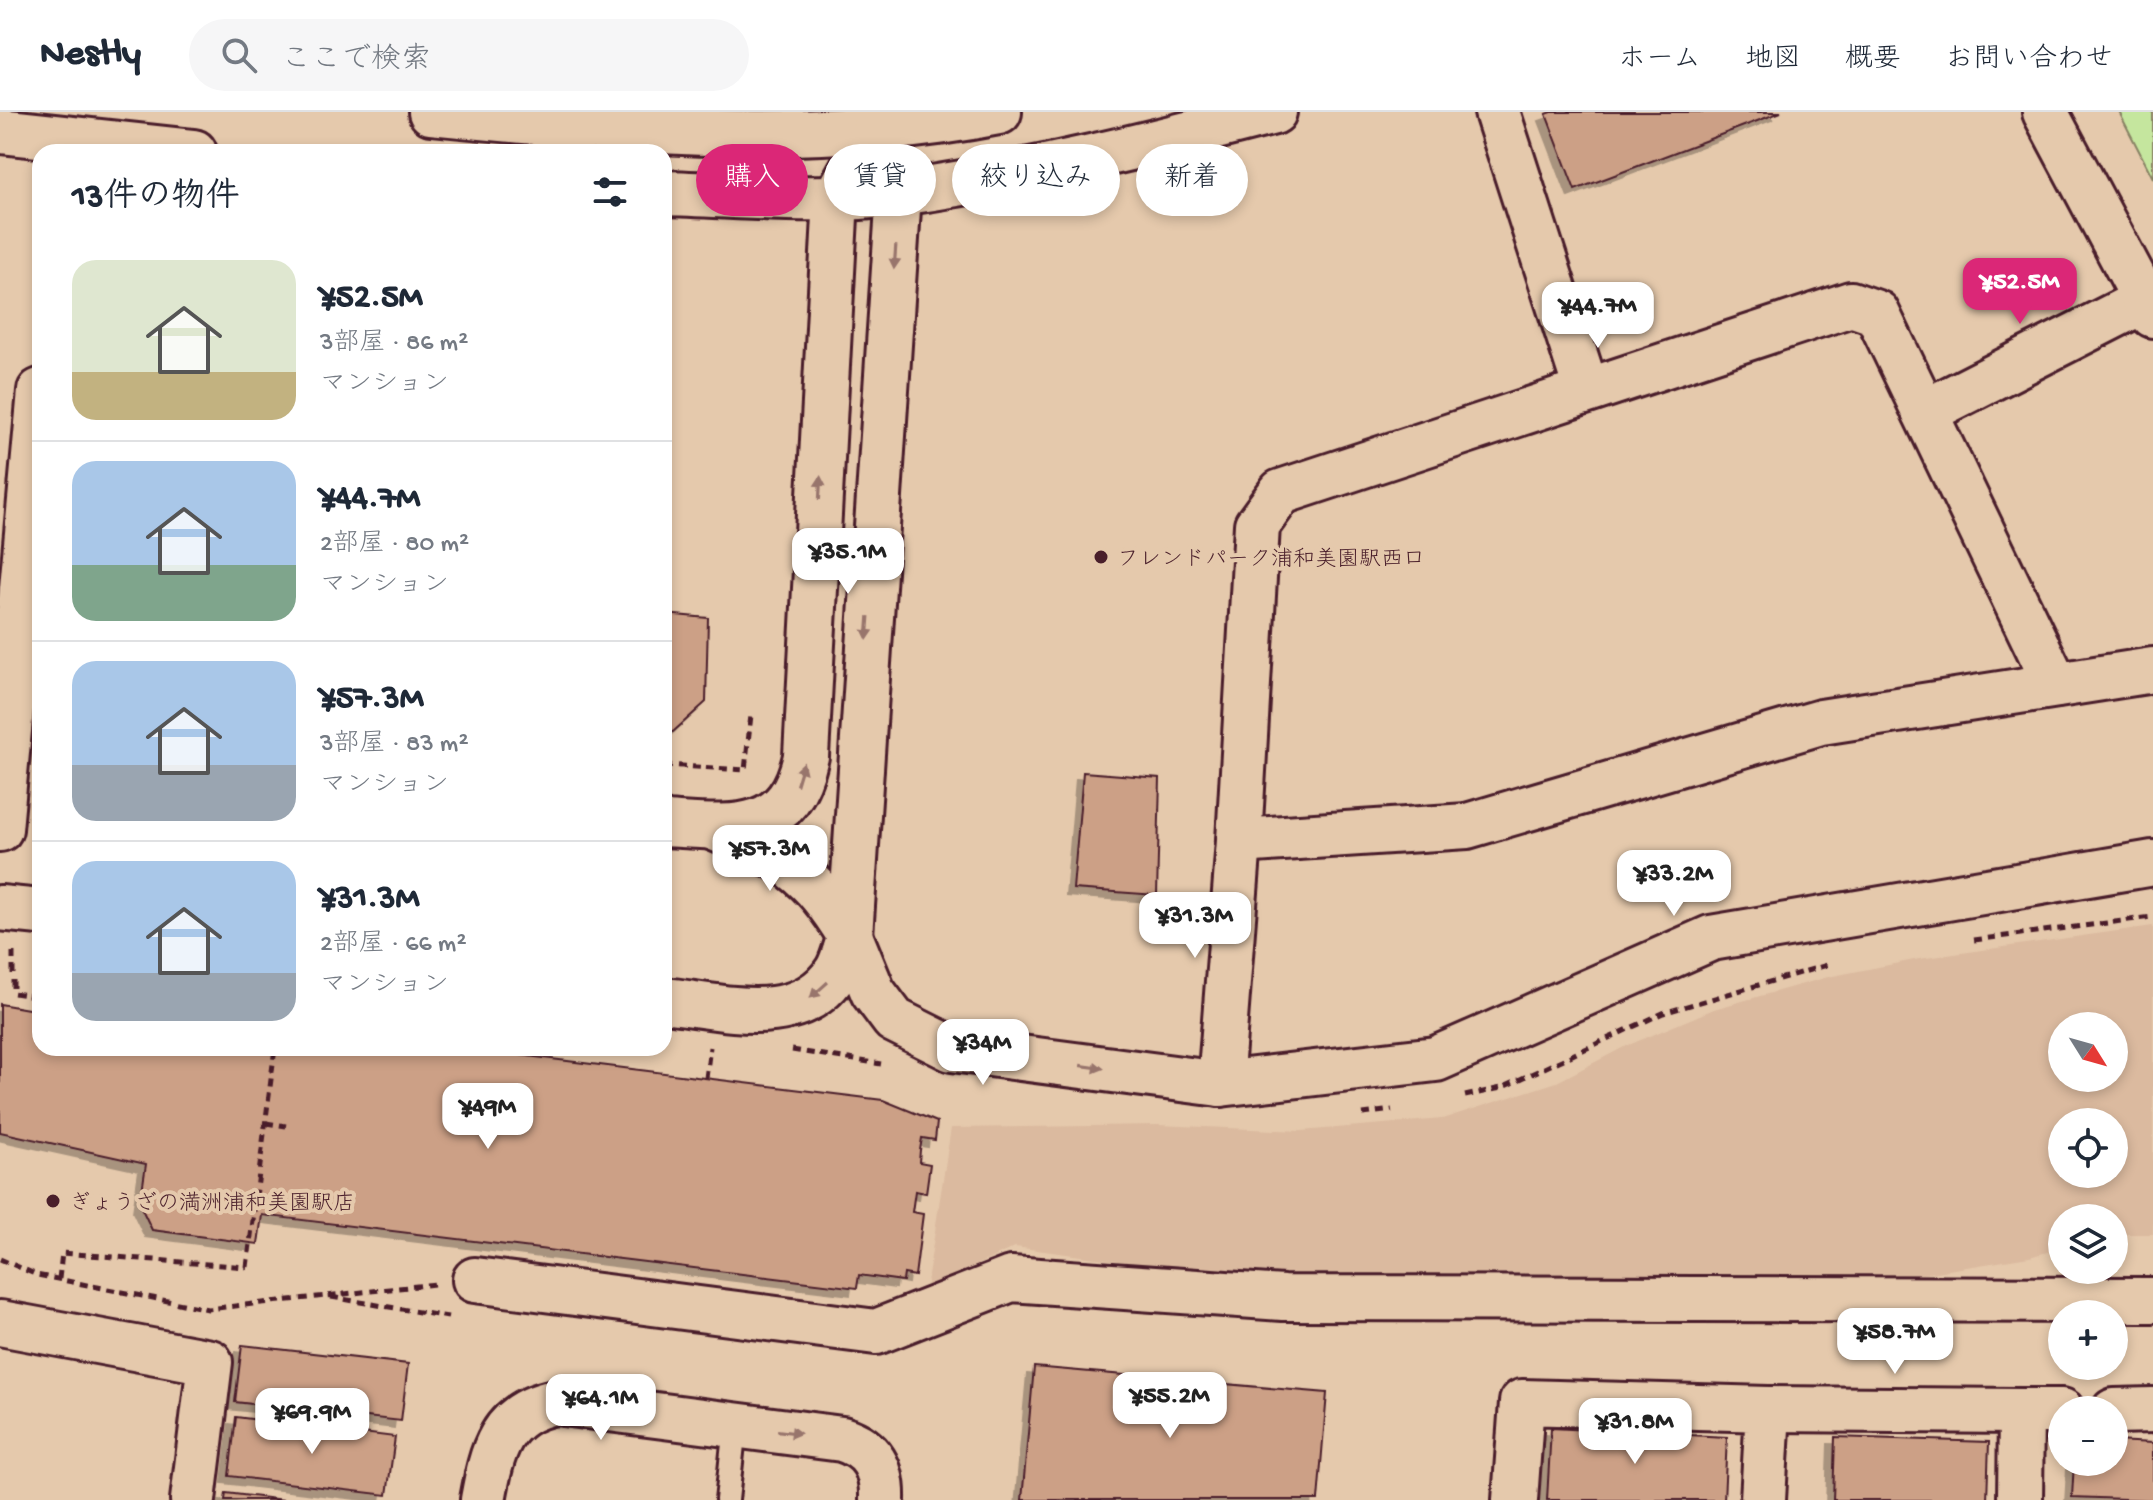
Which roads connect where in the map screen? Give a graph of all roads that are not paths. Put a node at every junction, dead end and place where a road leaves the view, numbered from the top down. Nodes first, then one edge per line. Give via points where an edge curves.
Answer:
1 (431, 112) edge
2 (999, 112) edge
3 (1274, 112) edge
4 (1497, 112) edge
5 (2045, 112) edge
6 (876, 120) edge
7 (0, 131) edge
8 (58, 144) edge
9 (864, 144) edge
10 (884, 144) edge
11 (936, 186) edge
12 (672, 193) edge
13 (824, 198) edge
14 (835, 216) edge
15 (897, 216) edge
16 (2149, 308) edge
17 (1586, 389) junction
18 (1925, 412) junction
19 (32, 479) edge
20 (2153, 670) edge
21 (2056, 685) junction
22 (672, 824) edge
23 (712, 827) junction
24 (0, 829) edge
25 (1239, 841) junction
26 (2153, 863) edge
27 (32, 916) edge
28 (6, 928) edge
29 (850, 936) junction
30 (672, 1001) edge
31 (1220, 1084) junction
32 (475, 1280) road end
33 (2153, 1300) edge
34 (0, 1323) edge
35 (1768, 1409) junction
36 (2153, 1410) edge
37 (2041, 1411) edge
38 (2128, 1411) edge
39 (735, 1425) junction
40 (193, 1500) edge
41 (483, 1500) edge
42 (727, 1500) edge
43 (882, 1500) edge
44 (1515, 1500) edge
45 (1763, 1500) edge
46 (2020, 1500) edge

1 - 6 street via 587,128 737,133
2 - 6 street
3 - 11 street via 1140,147
4 - 17 street
5 - 16 street
6 - 9 street
6 - 10 street
7 - 8 street
12 - 13 street
23 -> 14 street via 769,819 789,802 806,756
15 -> 29 street
16 - 18 street
17 - 18 street via 1851,304 1877,313
17 - 25 street via 1281,492 1257,525
18 - 21 street
19 - 24 street
20 - 21 street
21 - 25 street via 1821,722 1467,826
22 - 23 street
23 - 29 street via 804,873 826,896
25 - 31 street
26 - 31 street via 1711,938 1436,1059
27 - 28 street
29 -> 30 street via 838,970 818,995 792,1007 760,1011
29 -> 31 street via 873,992 894,1020 952,1049
32 - 33 street via 876,1332 1011,1279 1283,1298
34 - 40 street via 210,1362
35 - 37 street
35 - 44 street via 1522,1402
35 - 45 street
36 - 38 street
37 - 46 street
39 - 41 street via 555,1402 532,1406 500,1437
39 - 42 lane
39 -> 43 street via 858,1443 880,1472

